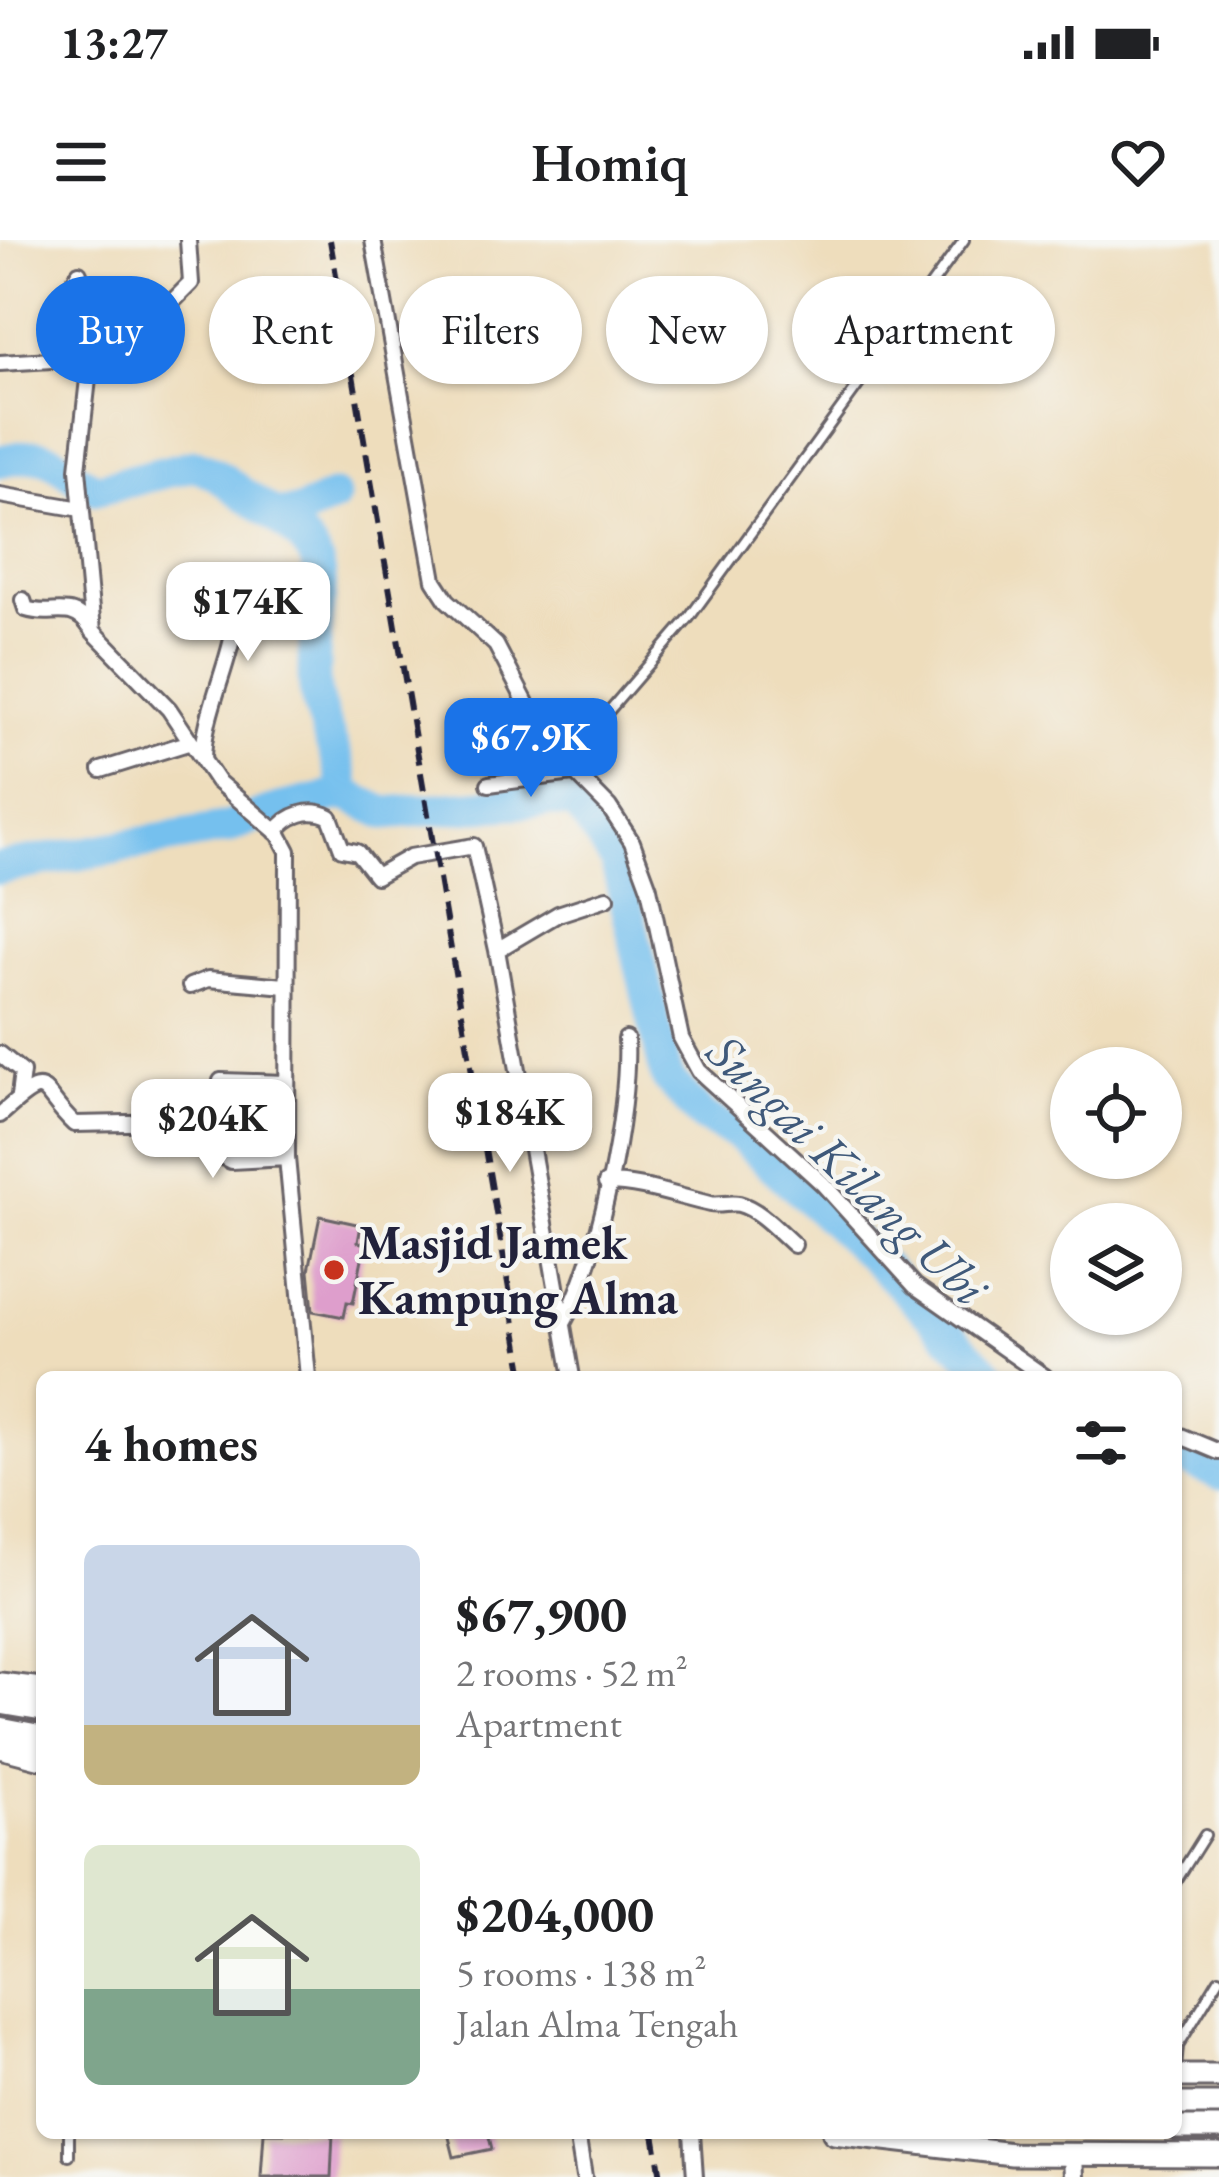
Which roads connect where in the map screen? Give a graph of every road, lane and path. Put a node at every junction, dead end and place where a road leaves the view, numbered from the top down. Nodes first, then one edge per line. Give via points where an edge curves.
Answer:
1 (188, 240) edge
2 (373, 240) edge
3 (964, 240) edge
4 (79, 273) dead end
5 (77, 276) edge
6 (185, 290) edge
7 (36, 359) edge
8 (0, 362) edge
9 (87, 384) edge
10 (0, 495) edge
11 (81, 505) junction
12 (232, 579) dead end
13 (23, 599) dead end
14 (93, 631) junction
15 (191, 742) junction
16 (203, 760) junction
17 (101, 770) dead end
18 (573, 774) junction
19 (489, 784) dead end
20 (274, 830) junction
21 (607, 898) dead end
22 (497, 950) junction
23 (190, 986) dead end
24 (286, 986) junction
25 (626, 1039) dead end
26 (0, 1054) edge
27 (286, 1083) junction
28 (20, 1096) junction
29 (0, 1115) edge
30 (225, 1120) junction
31 (286, 1120) junction
32 (195, 1122) junction
33 (287, 1158) junction
34 (606, 1183) junction
35 (794, 1245) dead end
36 (562, 1325) junction
37 (307, 1371) edge
38 (571, 1371) edge
39 (1036, 1371) edge
40 (1182, 1437) edge
41 (1219, 1453) edge
42 (0, 1684) edge
43 (36, 1688) edge
44 (0, 1703) edge
45 (36, 1709) edge
46 (0, 1729) edge
47 (36, 1736) edge
48 (0, 1748) edge
49 (36, 1757) edge
50 (1204, 1835) dead end
51 (1182, 1871) edge
52 (1219, 1979) edge
53 (1182, 2039) edge
54 (1182, 2074) edge
55 (1219, 2076) edge
56 (1182, 2104) edge
57 (1219, 2104) edge
58 (1182, 2128) edge
59 (1219, 2128) edge
60 (68, 2139) edge
61 (579, 2139) edge
62 (692, 2139) edge
63 (873, 2139) edge
64 (69, 2156) dead end
65 (1219, 2156) edge
66 (1074, 2166) edge
67 (584, 2177) edge
68 (695, 2177) edge

1 - 6 street
2 - 18 street via 434,580 496,645 548,745
3 - 18 lane via 689,617 608,712
4 - 5 street
7 - 8 street
9 - 11 street
10 - 11 street
11 - 14 street
12 - 16 street via 241,613 217,678
13 - 14 street via 38,613 81,614
14 - 15 street
15 - 16 street
15 - 17 street
16 - 20 street
18 - 19 street
18 - 39 street via 632,842 650,888 681,1038 699,1071 823,1184 915,1286
20 - 22 street via 320,812 342,848 357,852 376,876 410,857 475,846
20 - 24 street via 288,851
21 - 22 street via 558,914
22 - 36 street
23 - 24 street via 208,979
24 - 27 street
25 - 34 street
26 - 28 street via 22,1072
27 - 30 street via 221,1081
27 - 31 street
28 - 29 street
28 - 32 street via 45,1089 74,1124
30 - 31 street
30 - 32 street
31 - 33 street
32 - 33 street via 200,1144 224,1159
33 - 37 street
34 - 35 street via 739,1204
34 - 36 street via 582,1292
36 - 38 street
40 - 41 street
42 - 43 main road
44 - 45 main road
46 - 47 main road
48 - 49 main road
50 - 51 lane
52 - 53 lane
54 - 55 main road
56 - 57 main road
58 - 59 main road
60 - 64 lane
61 - 67 street
62 - 68 street
63 - 66 main road
65 - 66 main road

